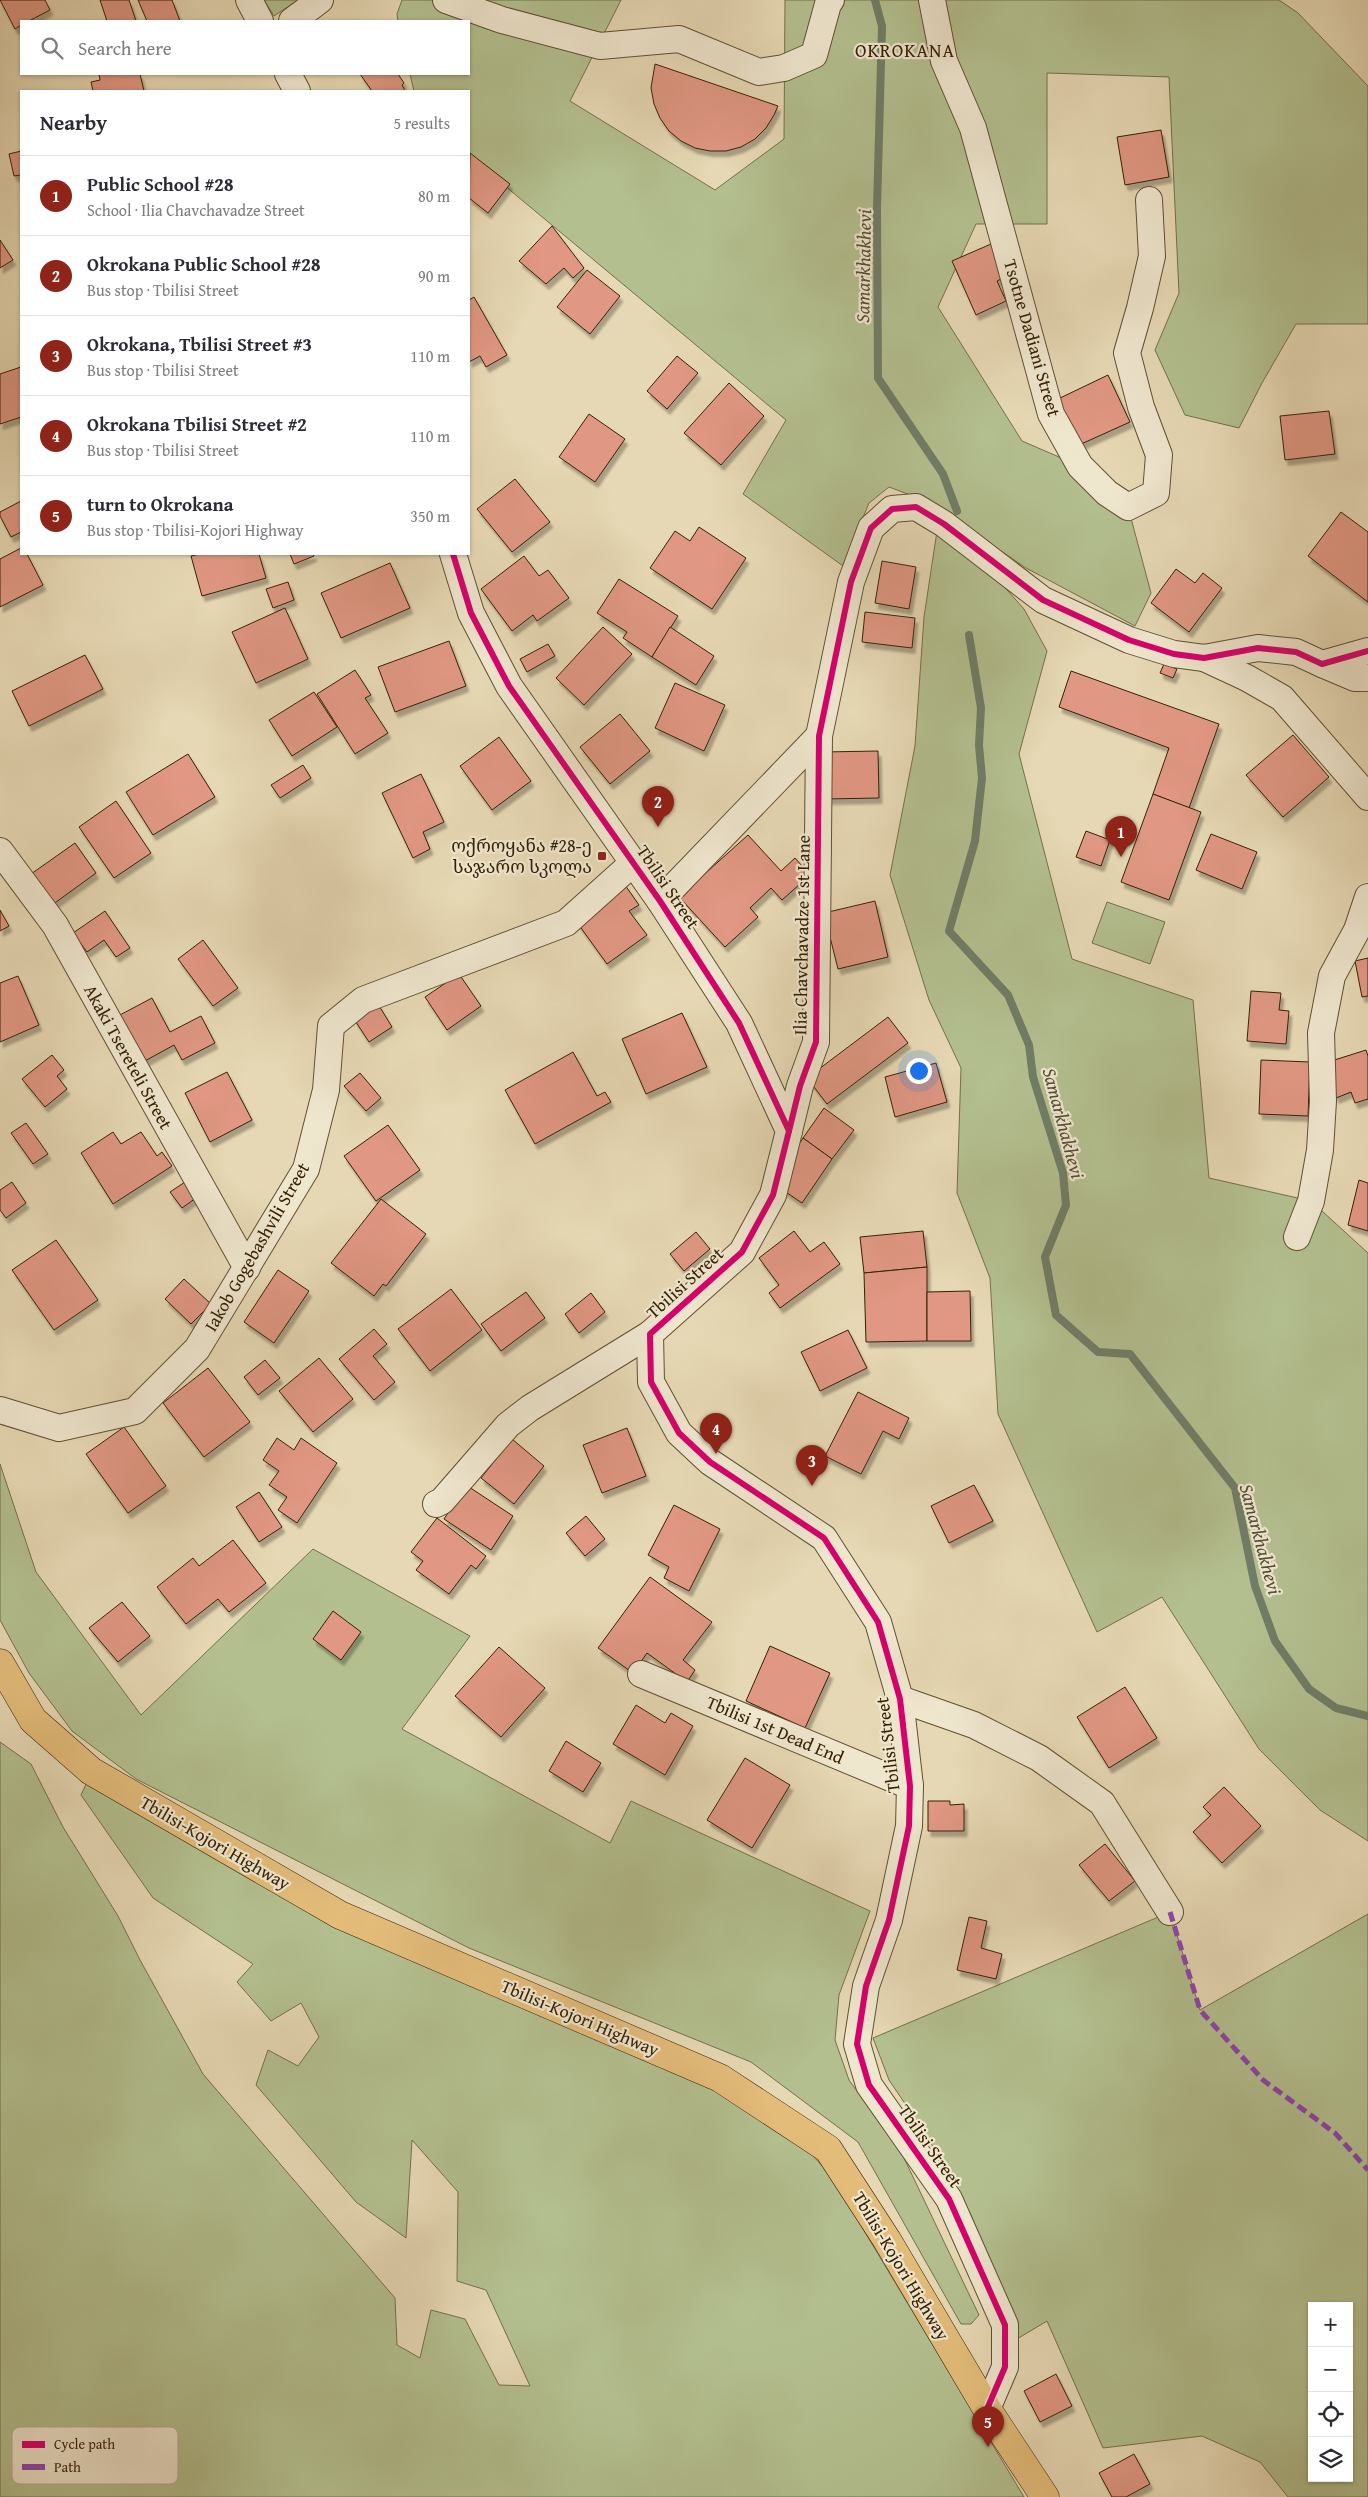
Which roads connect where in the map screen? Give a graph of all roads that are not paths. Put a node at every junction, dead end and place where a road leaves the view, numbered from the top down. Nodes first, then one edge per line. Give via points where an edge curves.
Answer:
1 (249, 0) edge
2 (320, 0) edge
3 (446, 0) edge
4 (831, 0) edge
5 (932, 0) edge
6 (259, 20) edge
7 (293, 20) edge
8 (289, 75) edge
9 (296, 90) edge
10 (1149, 200) dead end
11 (454, 555) edge
12 (1368, 651) edge
13 (1204, 658) junction
14 (1322, 664) junction
15 (1368, 678) edge
16 (819, 736) junction
17 (1368, 797) edge
18 (0, 850) edge
19 (633, 863) junction
20 (1368, 897) edge
21 (660, 901) junction
22 (789, 1131) junction
23 (1297, 1238) dead end
24 (247, 1268) junction
25 (650, 1334) junction
26 (0, 1410) edge
27 (436, 1504) dead end
28 (0, 1663) edge
29 (641, 1674) dead end
30 (900, 1699) junction
31 (910, 1786) junction
32 (1170, 1912) dead end
33 (987, 2409) junction
34 (1045, 2497) edge

1 - 6 street
2 - 7 street
3 - 4 street via 502,20 600,46 679,39 759,72 784,68 814,55
5 - 10 street, Tsotne Dadiani Street via 944,61 973,128 1051,414 1080,466 1107,493 1128,507 1156,493 1159,455 1141,407 1127,353 1152,256
8 - 9 street
11 - 19 street, Tbilisi Street via 471,613 509,686
12 - 14 street
13 - 14 street via 1258,648 1296,652
13 - 16 street, Ilia Chavchavadze 1st Lane via 1174,654 1129,640 1043,600 944,524 916,507 892,509 871,528 851,582
13 - 17 street via 1282,698
14 - 15 street via 1355,678
16 - 21 street
16 - 22 street, Ilia Chavchavadze 1st Lane via 816,1042 800,1086
18 - 24 street, Akaki Tsereteli Street via 55,925
19 - 21 street, Tbilisi Street
19 - 24 street, Iakob Gogebashvili Street via 566,923 363,1000 331,1026 326,1090 306,1170
20 - 23 street via 1358,930 1332,976 1321,1033 1324,1100 1320,1150 1311,1201
21 - 22 street, Tbilisi Street via 739,1023
22 - 25 street, Tbilisi Street via 773,1195 742,1252
24 - 26 street, Iakob Gogebashvili Street via 197,1349 135,1411 59,1428
25 - 27 street via 508,1425
25 - 30 street, Tbilisi Street via 651,1382 679,1433 710,1462 824,1538 878,1622
28 - 33 main road, Tbilisi-Kojori Highway via 33,1720 91,1771 340,1915 720,2078 828,2149 887,2240
29 - 31 street, Tbilisi 1st Dead End
30 - 31 street, Tbilisi Street
30 - 32 street via 974,1725 1031,1754 1102,1803
31 - 33 street, Tbilisi Street via 909,1826 889,1920 866,1986 857,2044 869,2085 950,2199 1005,2325 1005,2367
33 - 34 main road, Tbilisi-Kojori Highway

